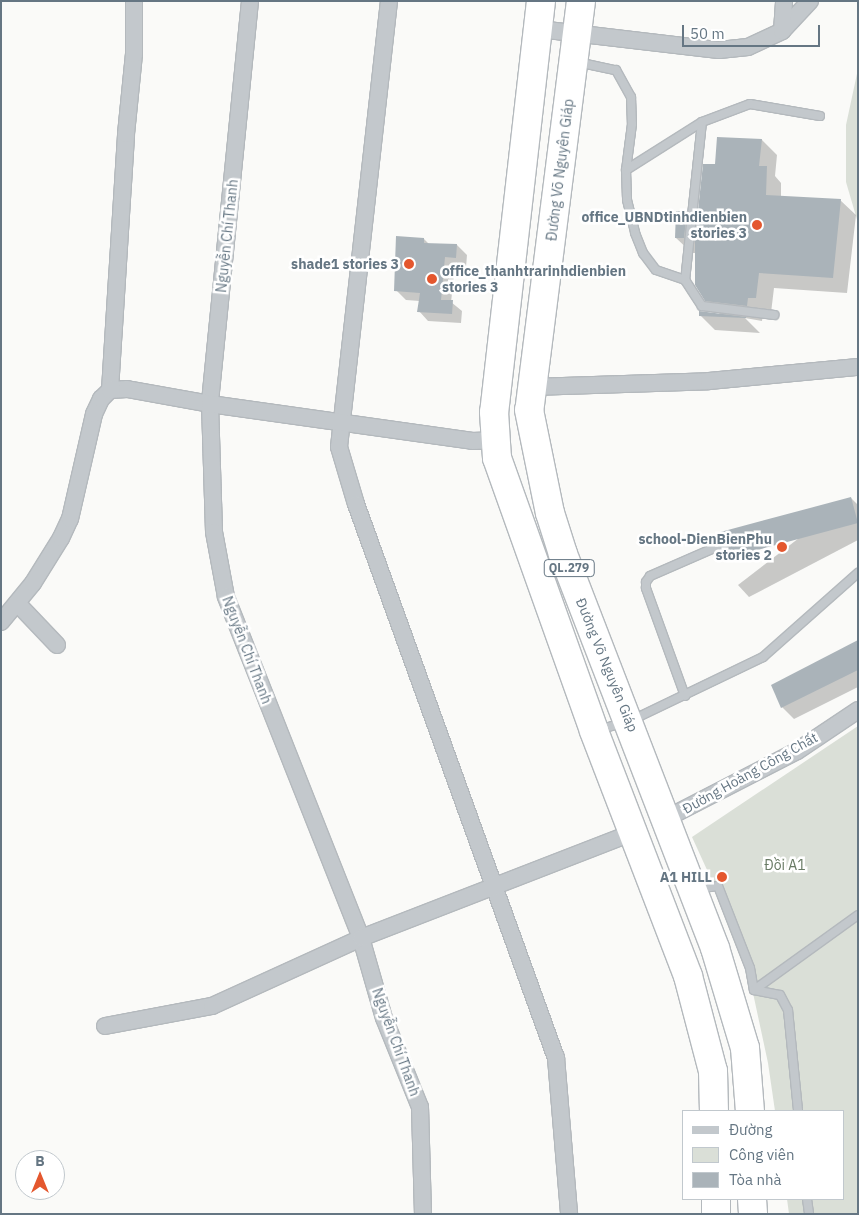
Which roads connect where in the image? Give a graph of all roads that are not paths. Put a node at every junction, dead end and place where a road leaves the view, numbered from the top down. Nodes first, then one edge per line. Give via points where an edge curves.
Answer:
1 (134, 1) edge
2 (250, 1) edge
3 (388, 1) edge
4 (541, 1) edge
5 (581, 1) edge
6 (784, 1) edge
7 (810, 1) edge
8 (539, 29) junction
9 (782, 31) junction
10 (577, 35) junction
11 (573, 61) junction
12 (820, 116) dead end
13 (702, 122) junction
14 (626, 170) junction
15 (520, 187) junction
16 (557, 192) junction
17 (685, 280) junction
18 (774, 314) dead end
19 (858, 366) edge
20 (532, 387) junction
21 (110, 390) junction
22 (210, 404) junction
23 (342, 422) junction
24 (496, 440) junction
25 (728, 542) dead end
26 (858, 573) edge
27 (17, 603) junction
28 (1, 622) edge
29 (57, 645) dead end
30 (685, 696) junction
31 (858, 710) edge
32 (630, 721) junction
33 (594, 731) junction
34 (667, 818) junction
35 (634, 832) junction
36 (495, 886) junction
37 (694, 890) junction
38 (858, 915) edge
39 (361, 938) junction
40 (754, 990) junction
41 (104, 1026) dead end
42 (714, 1110) edge
43 (750, 1110) edge
44 (798, 1110) edge
45 (716, 1200) edge
46 (752, 1200) edge
47 (807, 1200) edge
48 (423, 1214) edge
49 (569, 1214) edge
50 (716, 1214) edge
51 (753, 1214) edge
52 (809, 1214) edge

1 - 21 street via 134,54
2 - 22 street, Nguyễn Chí Thanh
3 - 23 street
4 - 8 highway, QL.279
5 - 10 highway, Đường Võ Nguyên Giáp / QL.279
6 - 9 street
7 - 9 street
8 - 10 street
8 - 15 highway, QL.279
9 - 10 street via 748,46 719,50
10 - 11 highway, Đường Võ Nguyên Giáp / QL.279
11 - 14 lane via 616,70 631,97 632,124
11 - 16 highway, Đường Võ Nguyên Giáp / QL.279
12 - 13 lane via 750,104
13 - 14 lane
13 - 17 lane
14 - 17 lane via 627,200 644,253 656,270
15 - 16 highway
15 - 24 highway, QL.279 via 494,412
16 - 20 highway, Đường Võ Nguyên Giáp / QL.279
17 - 18 lane via 702,306
19 - 20 street via 709,381
20 - 32 highway, Đường Võ Nguyên Giáp / QL.279 via 529,410 550,513
21 - 22 street via 127,389
21 - 27 street via 100,400 94,414 67,526 47,563
22 - 23 street
22 - 39 street, Nguyễn Chí Thanh via 214,532 226,597
23 - 24 street via 472,441
23 - 36 street via 339,447 356,504
24 - 33 highway, QL.279 via 497,458 520,527
25 - 30 lane via 650,576 646,582
26 - 30 lane via 763,657
27 - 28 street
27 - 29 street
30 - 32 lane
31 - 34 street, Đường Hoàng Công Chất via 797,750
32 - 33 lane
32 - 34 highway, Đường Võ Nguyên Giáp / QL.279
33 - 35 highway, QL.279
34 - 35 highway
34 - 37 highway, Đường Võ Nguyên Giáp / QL.279
35 - 36 street
35 - 42 highway, QL.279 via 688,976 702,1023 713,1071
36 - 39 street
36 - 49 street via 556,1058
37 - 40 lane via 718,886 750,968
37 - 43 highway, Đường Võ Nguyên Giáp / QL.279 via 745,1048
38 - 40 lane
39 - 41 street via 212,1006
39 - 48 street, Nguyễn Chí Thanh via 384,1018 420,1108
40 - 44 lane via 780,995 788,1010
45 - 50 highway
46 - 51 highway
47 - 52 lane

